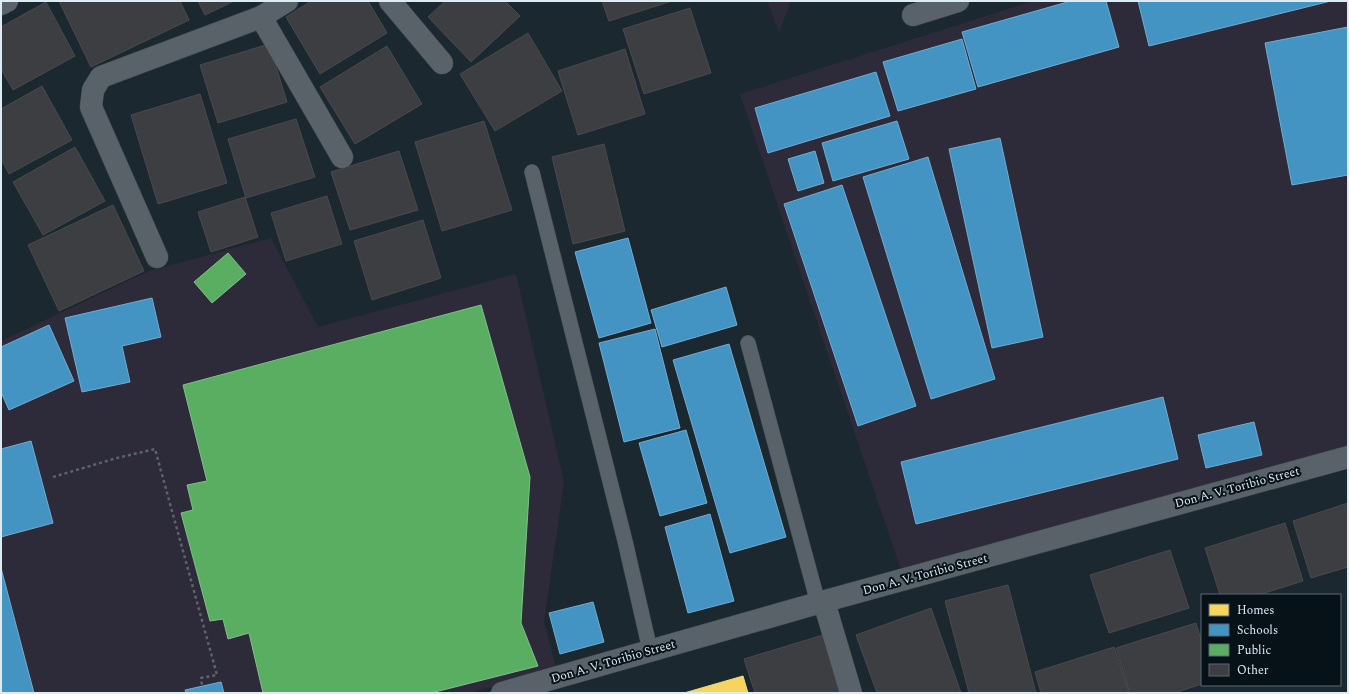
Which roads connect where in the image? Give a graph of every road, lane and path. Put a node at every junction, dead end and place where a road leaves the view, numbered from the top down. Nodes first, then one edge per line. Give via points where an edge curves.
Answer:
1 (7, 1) edge
2 (288, 1) edge
3 (390, 1) edge
4 (958, 1) edge
5 (1, 4) edge
6 (913, 15) dead end
7 (261, 17) junction
8 (442, 63) dead end
9 (342, 157) dead end
10 (532, 172) dead end
11 (157, 257) dead end
12 (748, 343) dead end
13 (1348, 457) edge
14 (53, 477) dead end
15 (821, 602) junction
16 (650, 650) junction
17 (202, 686) dead end
18 (502, 693) edge
19 (851, 693) edge

1 - 5 street
2 - 7 street
3 - 8 street
4 - 6 street
7 - 9 street
7 - 11 street via 101,77 92,90 91,107
10 - 16 lane
12 - 15 lane
13 - 15 street, Don A. V. Toribio Street
14 - 17 path via 155,449 217,675 201,678
15 - 16 street, Don A. V. Toribio Street
15 - 19 street
16 - 18 street, Don A. V. Toribio Street

